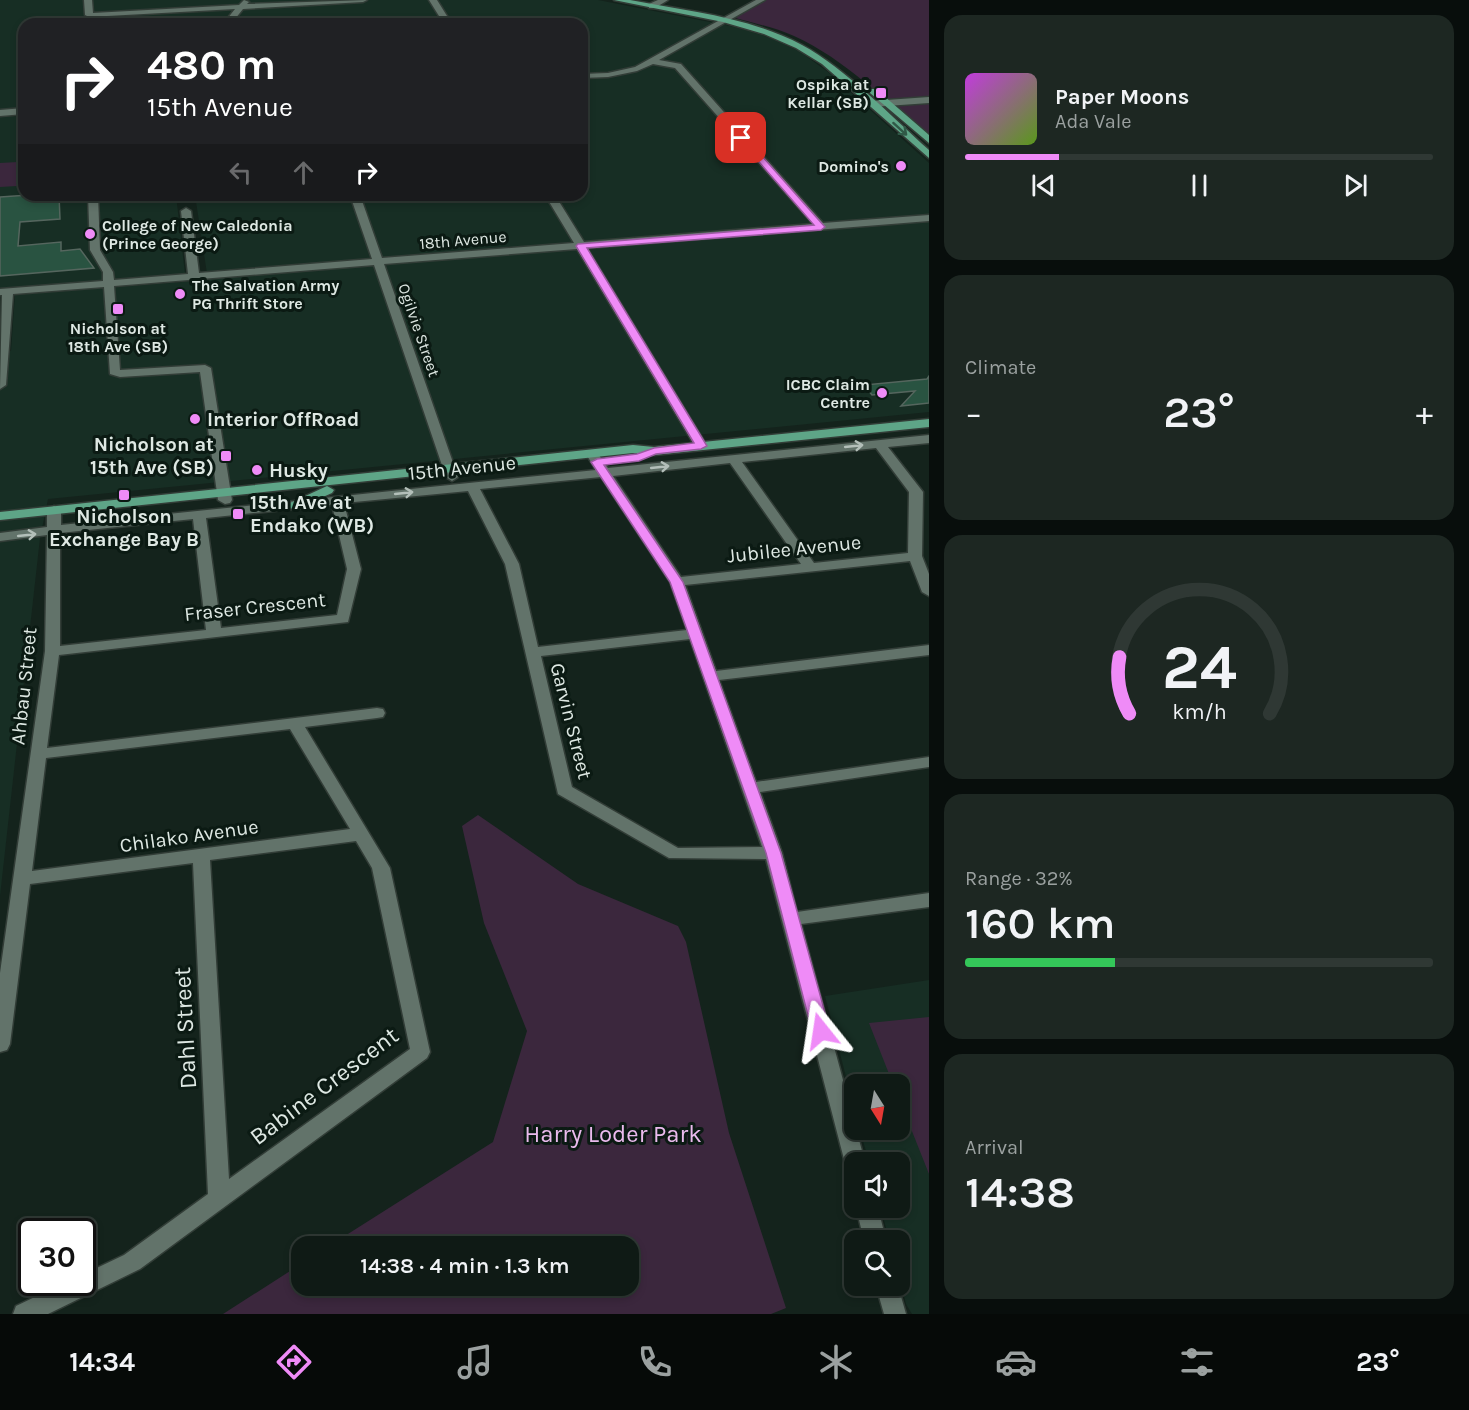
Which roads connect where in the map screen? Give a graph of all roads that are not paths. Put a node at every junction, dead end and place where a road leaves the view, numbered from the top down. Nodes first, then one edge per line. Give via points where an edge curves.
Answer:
1 (88, 0) edge
2 (247, 0) edge
3 (363, 0) edge
4 (433, 0) edge
5 (618, 0) edge
6 (641, 0) edge
7 (761, 0) edge
8 (658, 3) edge
9 (241, 7) junction
10 (232, 18) edge
11 (444, 18) edge
12 (727, 19) junction
13 (652, 61) junction
14 (840, 62) dead end
15 (588, 75) edge
16 (863, 82) dead end
17 (929, 99) edge
18 (886, 103) junction
19 (872, 104) junction
20 (18, 112) edge
21 (0, 113) edge
22 (929, 140) edge
23 (929, 155) edge
24 (93, 201) edge
25 (356, 201) edge
26 (554, 201) edge
27 (186, 211) dead end
28 (929, 218) edge
29 (821, 227) junction
30 (581, 246) junction
31 (378, 262) junction
32 (194, 277) junction
33 (108, 284) junction
34 (4, 292) edge
35 (0, 385) edge
36 (929, 423) edge
37 (929, 438) edge
38 (879, 444) junction
39 (701, 446) junction
40 (733, 459) junction
41 (598, 463) junction
42 (451, 473) junction
43 (472, 486) junction
44 (327, 489) junction
45 (224, 496) junction
46 (337, 500) junction
47 (293, 505) junction
48 (199, 514) junction
49 (0, 516) edge
50 (53, 519) junction
51 (0, 524) edge
52 (0, 537) edge
53 (915, 556) junction
54 (810, 567) junction
55 (677, 582) junction
56 (929, 592) edge
57 (214, 633) junction
58 (695, 634) junction
59 (929, 650) edge
60 (52, 651) junction
61 (532, 652) junction
62 (710, 676) junction
63 (377, 713) dead end
64 (295, 723) junction
65 (38, 754) junction
66 (929, 762) edge
67 (752, 788) junction
68 (360, 834) junction
69 (773, 853) junction
70 (201, 855) junction
71 (23, 879) junction
72 (929, 900) edge
73 (792, 919) junction
74 (0, 1044) edge
75 (852, 1152) edge
76 (219, 1198) junction
77 (890, 1296) edge
78 (24, 1314) edge
79 (895, 1314) edge

1 - 9 street via 89,15
2 - 9 street
3 - 9 street
4 - 11 street
5 - 8 main road
6 - 8 main road
7 - 12 street
8 - 12 main road
9 - 10 street
12 - 13 street
12 - 14 main road via 792,36
12 - 19 main road via 799,46 825,62
13 - 15 street via 626,72
13 - 29 street via 678,66
16 - 18 main road
17 - 18 street
18 - 19 street
18 - 22 main road
19 -> 23 main road
20 - 21 street
24 - 33 street via 95,250 108,272
25 - 31 street, Ogilvie Street
26 - 30 street
27 - 32 street
28 - 29 street, 18th Avenue
29 - 30 street, 18th Avenue
30 - 31 street, 18th Avenue
30 - 39 street
31 - 32 street, 18th Avenue
31 - 42 street, Ogilvie Street
32 - 33 street, 18th Avenue
33 - 34 street, 18th Avenue
33 - 45 street via 114,372 206,368
34 - 35 street
36 - 39 main road, 15th Avenue
37 - 38 street, 15th Avenue
40 -> 38 street, 15th Avenue
38 - 53 street via 916,492
39 - 41 main road, 15th Avenue
41 -> 40 street, 15th Avenue
40 - 54 street
41 - 42 main road, 15th Avenue
41 - 43 street, 15th Avenue
41 - 55 street
42 - 44 main road, 15th Avenue
42 - 45 main road, 15th Avenue
46 -> 43 street, 15th Avenue
43 - 61 street, Garvin Street via 512,564
44 - 45 main road, 15th Avenue
44 - 47 main road
45 - 50 main road, 15th Avenue
46 - 47 street, 15th Avenue
46 - 57 street, Fraser Crescent via 354,569 343,619
47 - 48 street, 15th Avenue
48 - 50 street, 15th Avenue
48 - 57 street
49 - 50 main road, 15th Avenue
50 - 51 main road, 15th Avenue
52 -> 50 street, 15th Avenue
50 - 60 street, Ahbau Street
53 - 54 street, Jubilee Avenue
53 - 56 street
54 - 55 street, Jubilee Avenue
55 - 58 street
57 - 60 street, Fraser Crescent
58 - 61 street
58 - 62 street
59 - 62 street
60 - 65 street, Ahbau Street
61 - 69 street, Garvin Street via 564,790 675,854
62 - 67 street
63 - 64 street
64 - 65 street
64 - 68 street, Babine Crescent
65 - 71 street, Ahbau Street
66 - 67 street
67 - 69 street
68 - 70 street, Chilako Avenue
68 - 76 street, Babine Crescent via 381,868 420,1052
69 - 73 street
70 - 71 street, Chilako Avenue
70 - 76 street, Dahl Street
71 - 74 street, Ahbau Street
72 - 73 street
73 - 75 street
76 - 78 street, Babine Crescent via 132,1262
77 - 79 street

